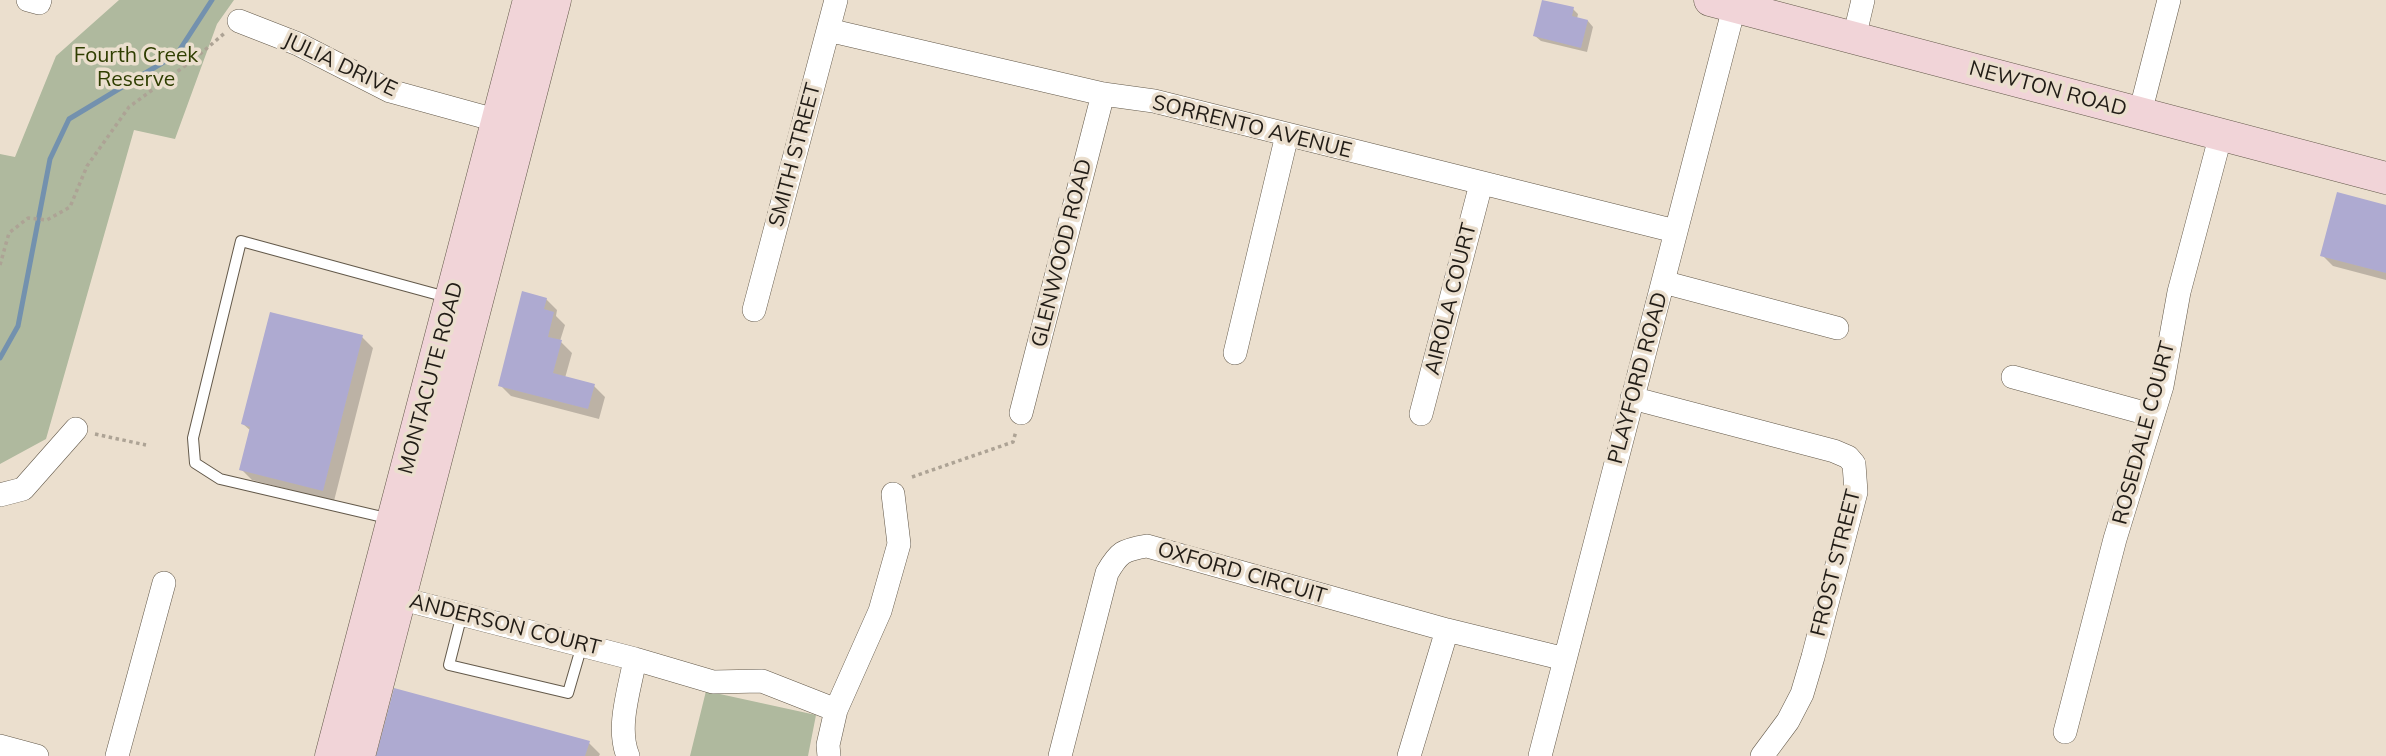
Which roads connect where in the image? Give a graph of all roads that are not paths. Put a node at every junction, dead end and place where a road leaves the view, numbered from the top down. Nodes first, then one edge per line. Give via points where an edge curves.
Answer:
1 (529, 0) edge
2 (555, 0) edge
3 (836, 0) edge
4 (1779, 0) edge
5 (2169, 0) edge
6 (1727, 2) edge
7 (1858, 19) edge
8 (239, 21) road end
9 (828, 30) junction
10 (1103, 94) junction
11 (2143, 104) junction
12 (510, 124) junction
13 (2221, 134) junction
14 (1287, 135) junction
15 (2386, 159) edge
16 (2386, 178) edge
17 (1480, 184) junction
18 (1675, 231) junction
19 (1662, 282) junction
20 (452, 298) junction
21 (754, 310) dead end
22 (1837, 328) dead end
23 (1235, 353) dead end
24 (2013, 377) dead end
25 (1632, 398) junction
26 (1021, 412) road end
27 (1421, 414) dead end
28 (2152, 415) junction
29 (76, 429) road end
30 (893, 494) dead end
31 (0, 495) edge
32 (394, 520) junction
33 (164, 583) dead end
34 (387, 595) junction
35 (461, 614) junction
36 (1447, 629) junction
37 (582, 645) junction
38 (635, 659) junction
39 (1565, 659) junction
40 (836, 710) junction
41 (2065, 732) dead end
42 (0, 746) edge
43 (37, 756) edge
44 (117, 756) edge
45 (331, 756) edge
46 (359, 756) edge
47 (628, 756) edge
48 (830, 756) edge
49 (1060, 756) edge
50 (1409, 756) edge
51 (1540, 756) edge
52 (1762, 756) edge

1 - 12 main road, MONTACUTE ROAD
2 - 12 main road, MONTACUTE ROAD
3 - 9 street, SMITH STREET
4 - 7 main road, NEWTON ROAD
5 - 11 street
6 - 7 main road, NEWTON ROAD
6 - 18 street, PLAYFORD ROAD
7 - 11 main road, NEWTON ROAD
8 - 12 street, JULIA DRIVE via 298,44 390,91
9 - 10 street, SORRENTO AVENUE
9 - 21 street, SMITH STREET
10 - 14 street, SORRENTO AVENUE via 1154,101
10 - 26 street, GLENWOOD ROAD
11 - 13 main road, NEWTON ROAD
11 - 15 main road, NEWTON ROAD
12 - 20 main road, MONTACUTE ROAD
12 - 34 main road, MONTACUTE ROAD
13 - 16 main road, NEWTON ROAD
13 - 28 street, ROSEDALE COURT
14 - 17 street, SORRENTO AVENUE
14 - 23 street
17 - 18 street, SORRENTO AVENUE
17 - 27 street, AIROLA COURT
18 - 19 street, PLAYFORD ROAD
19 - 22 street
19 - 25 street, PLAYFORD ROAD
20 - 32 main road, MONTACUTE ROAD
20 - 32 lane via 241,242 193,438 195,463 220,479
24 - 28 street
25 - 39 street, PLAYFORD ROAD
25 - 52 street, FROST STREET via 1834,451 1854,464 1856,492 1802,694
28 - 41 street, ROSEDALE COURT
29 - 31 street via 23,489
30 - 40 street via 899,544 880,611
32 - 34 main road, MONTACUTE ROAD
33 - 44 street
34 - 35 street, ANDERSON COURT
34 - 45 main road, MONTACUTE ROAD
34 - 46 main road, MONTACUTE ROAD
35 - 37 street, ANDERSON COURT
35 - 37 lane via 449,665 568,693
36 - 39 street, OXFORD CIRCUIT
36 - 49 street, OXFORD CIRCUIT via 1147,546 1130,549 1117,556 1107,572
36 - 50 street
37 - 38 street, ANDERSON COURT
38 - 40 street, ANDERSON COURT via 713,682 762,681
38 - 47 street via 625,713
39 - 51 street, PLAYFORD ROAD
40 - 48 street
42 - 43 street

